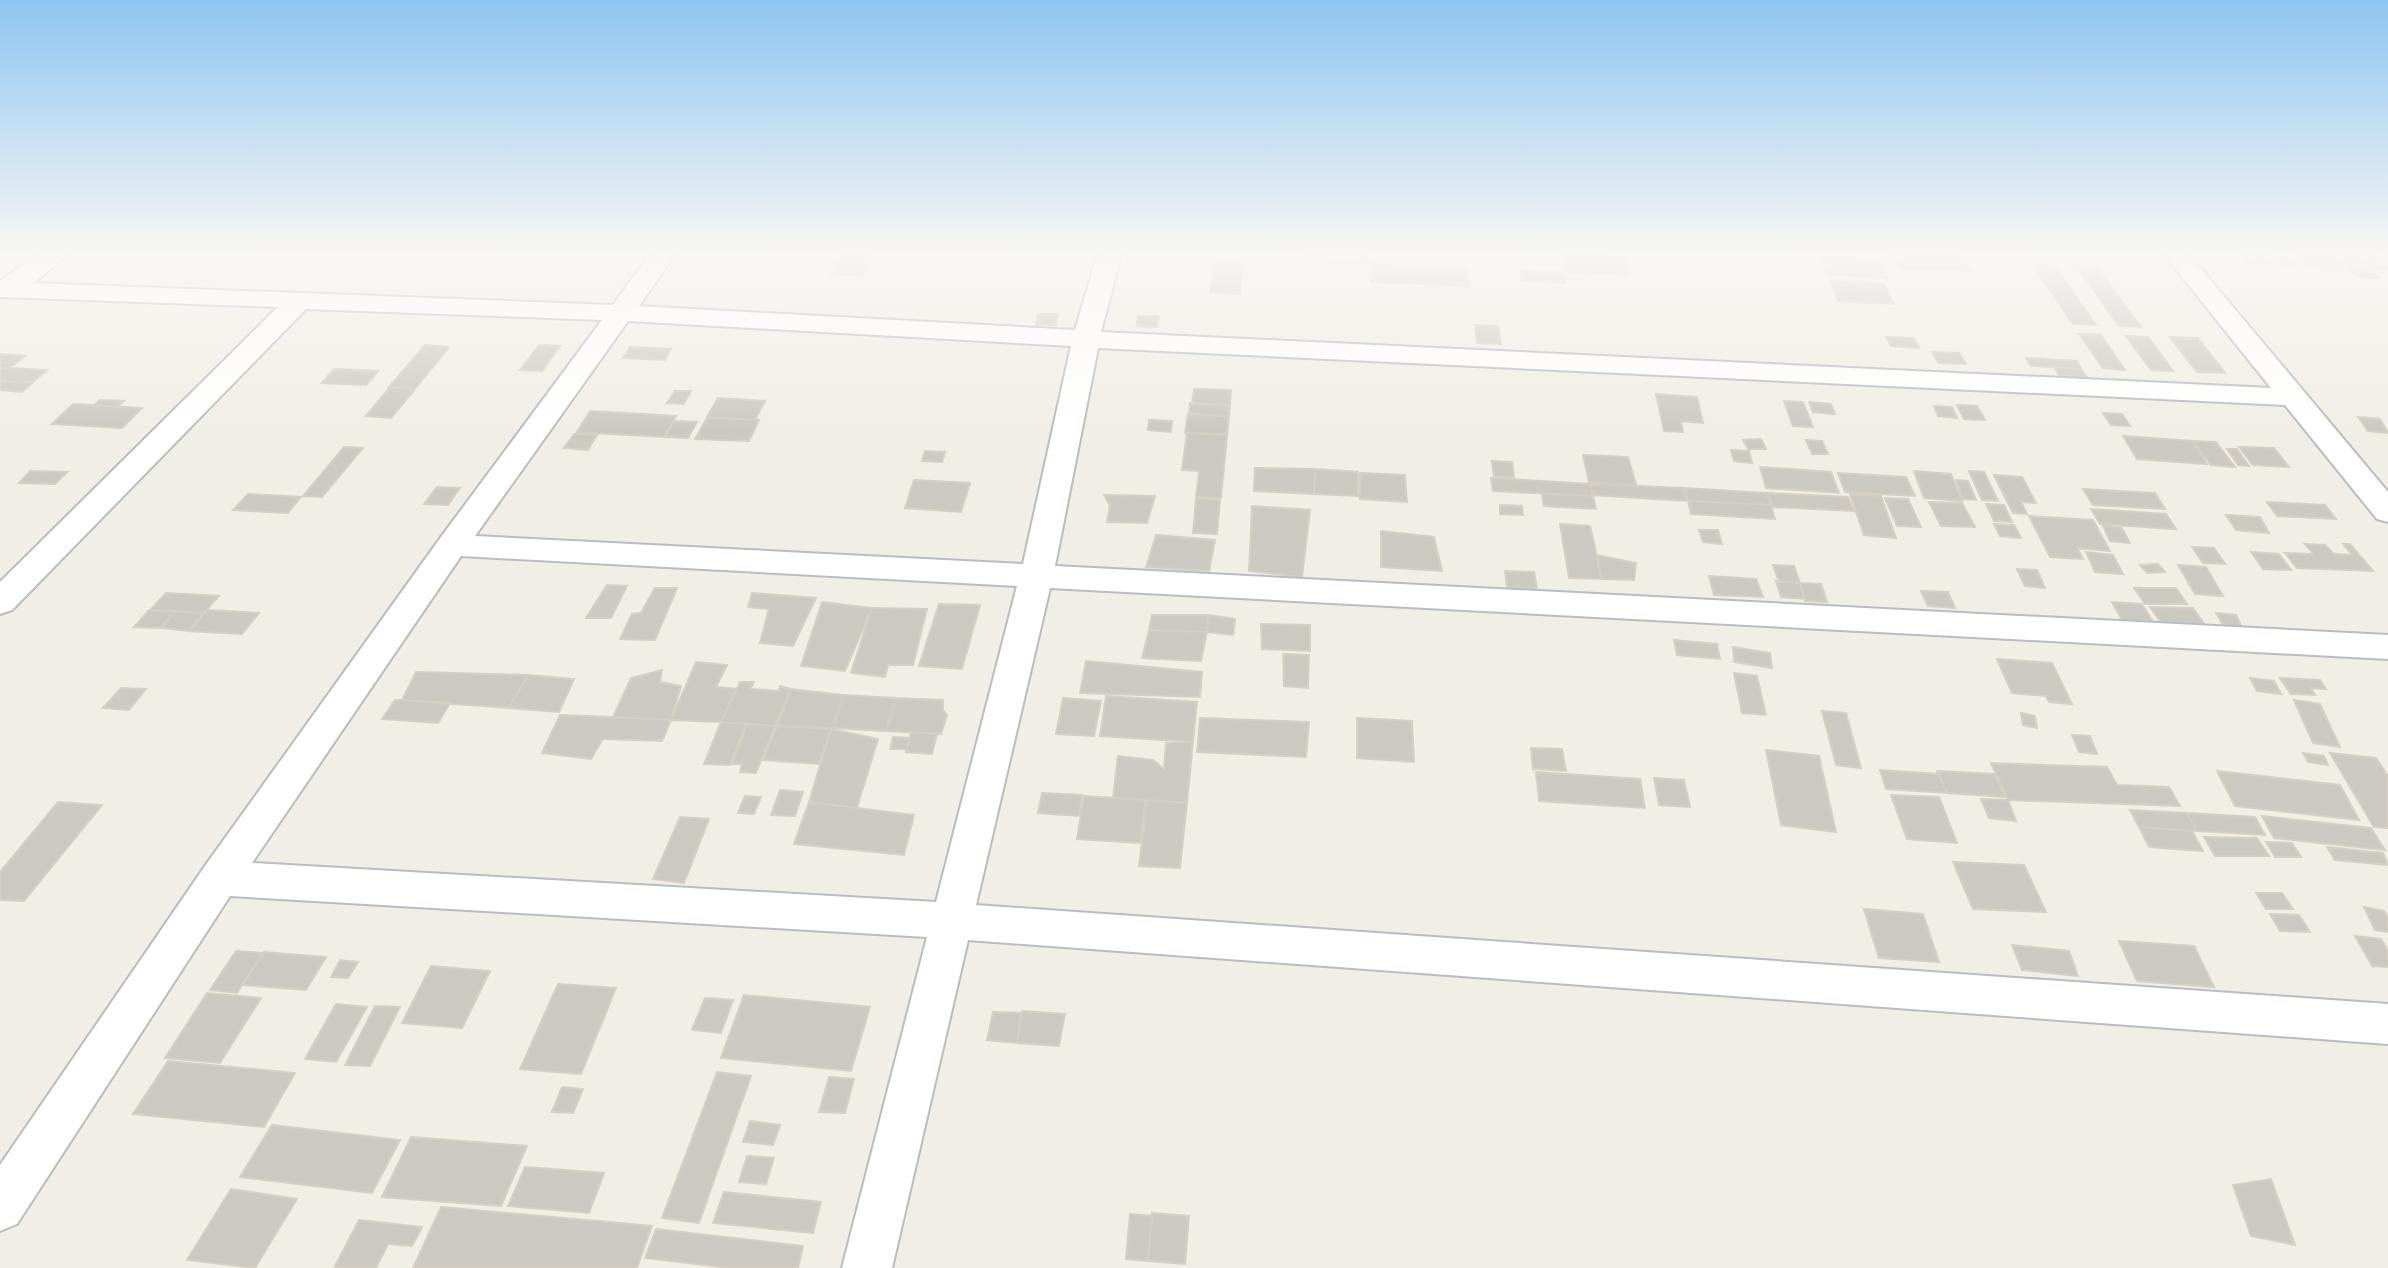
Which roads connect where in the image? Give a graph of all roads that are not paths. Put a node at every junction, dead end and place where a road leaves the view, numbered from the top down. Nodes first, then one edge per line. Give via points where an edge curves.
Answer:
1 (289, 311) edge
2 (576, 311) edge
3 (1094, 311) edge
4 (2222, 311) edge
5 (621, 313) junction
6 (1086, 339) junction
7 (2291, 397) junction
8 (2388, 512) edge
9 (452, 545) junction
10 (1037, 573) junction
11 (0, 602) edge
12 (2388, 647) edge
13 (219, 878) junction
14 (953, 921) junction
15 (2388, 1024) edge
16 (0, 1207) edge
17 (867, 1268) edge

1 - 11 street
2 - 5 street
3 - 6 street
4 - 7 street
5 - 6 street
5 - 9 street
6 - 7 street
6 - 10 street
7 - 8 street
9 - 10 street
9 - 13 street
10 - 12 street
10 - 14 street
13 - 14 street
13 - 16 street
14 - 15 street
14 - 17 street

